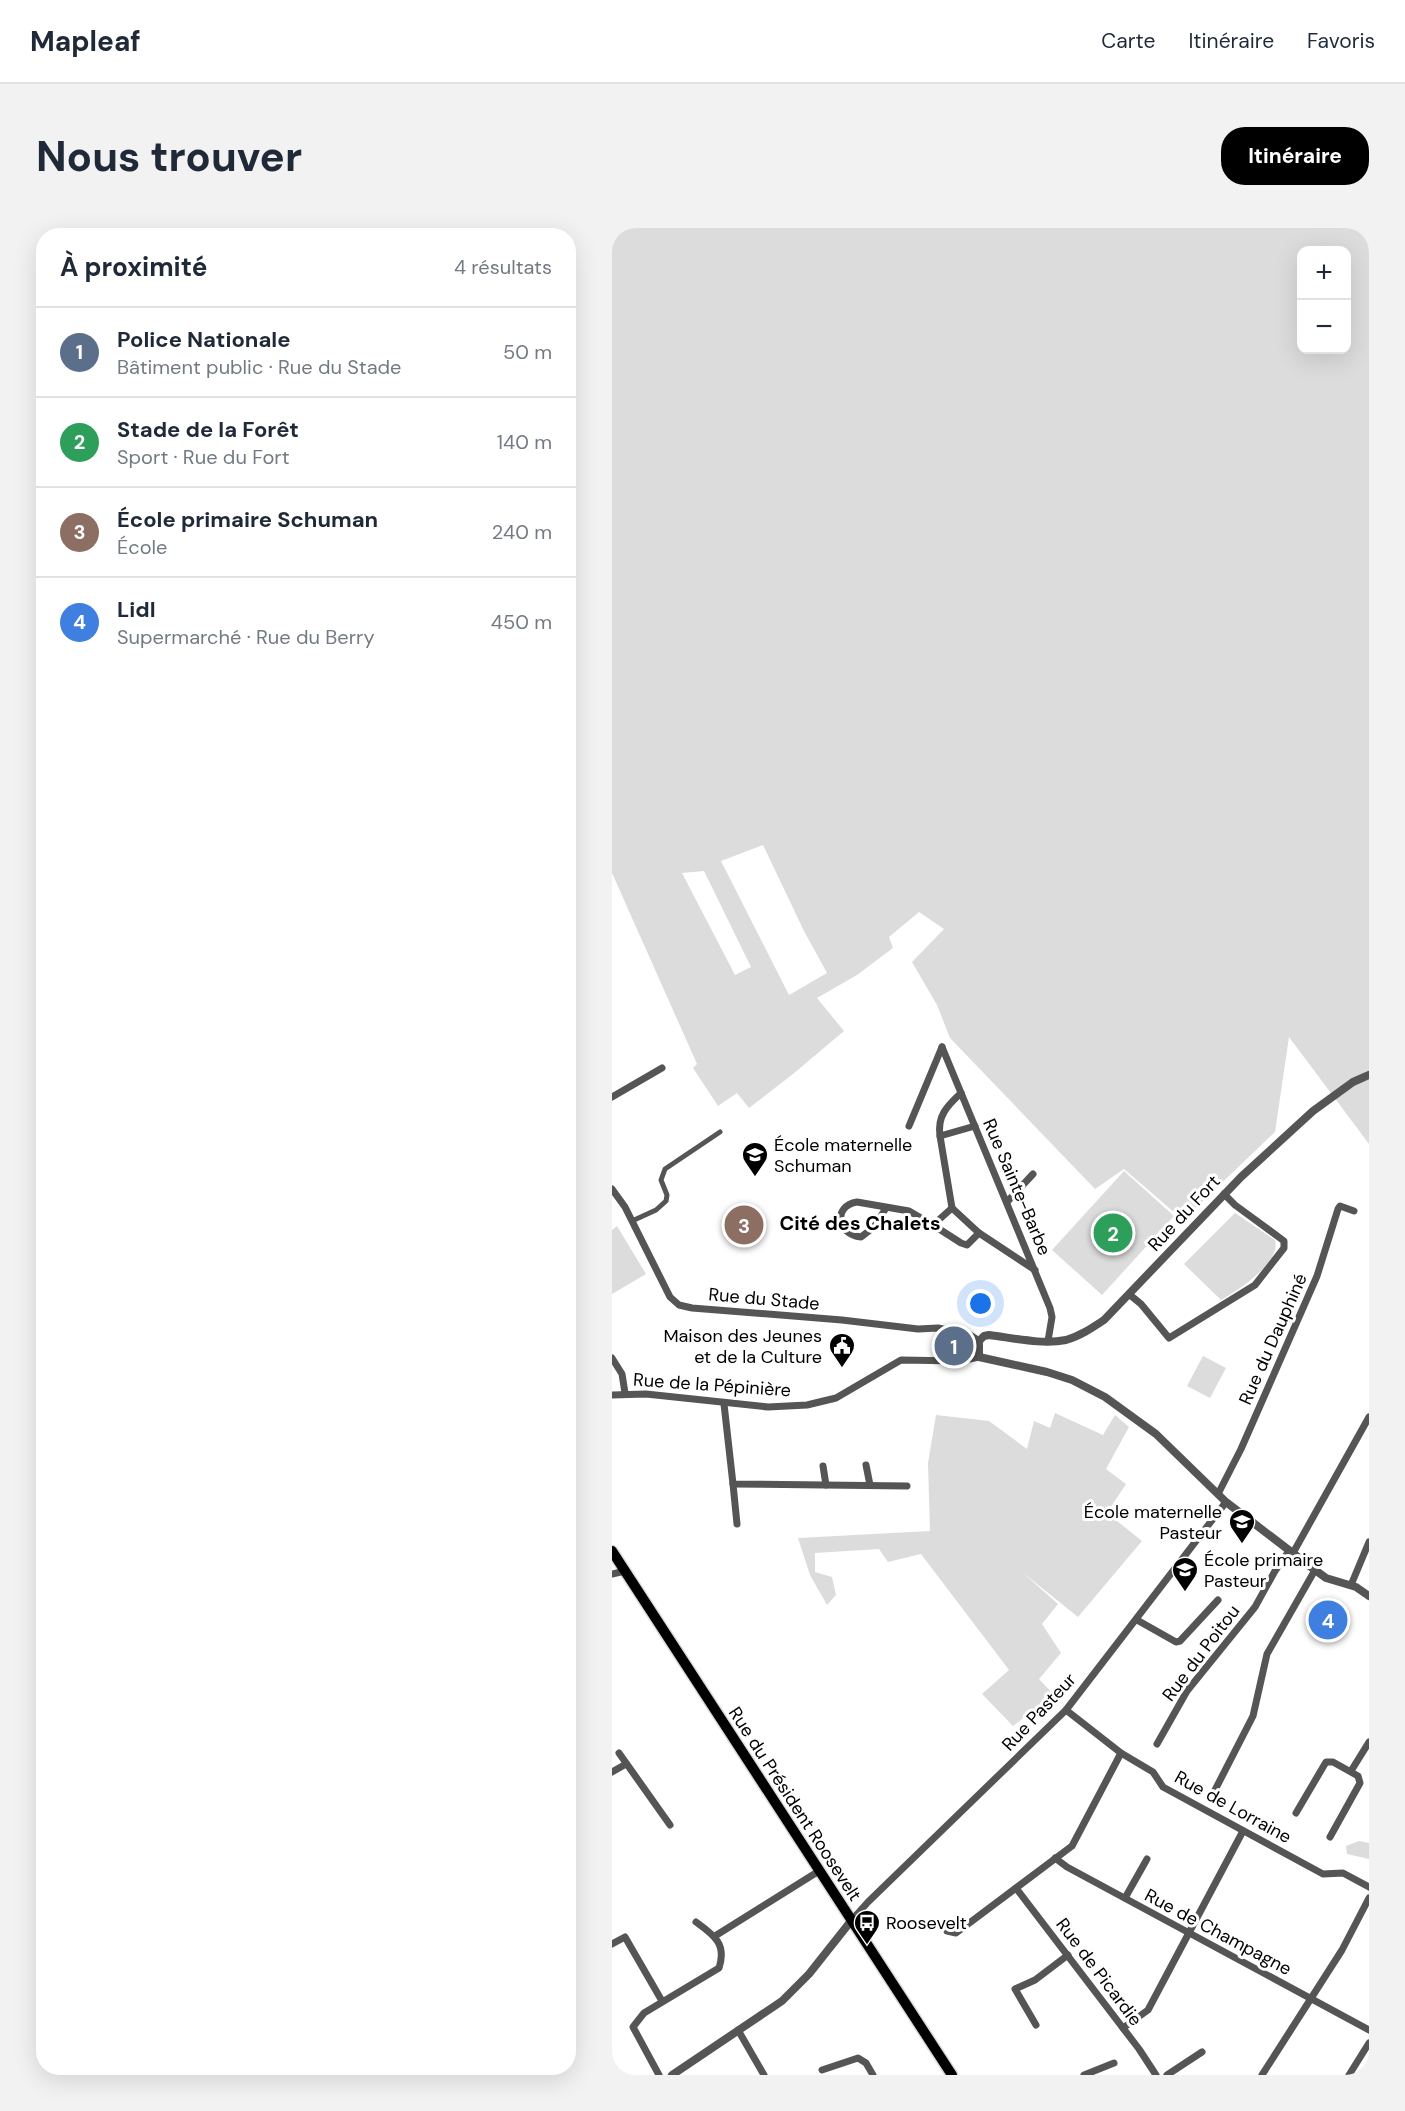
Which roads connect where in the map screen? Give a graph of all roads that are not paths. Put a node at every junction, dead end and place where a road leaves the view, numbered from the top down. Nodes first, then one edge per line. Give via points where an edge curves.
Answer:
1 (662, 1068) dead end
2 (1369, 1075) edge
3 (961, 1094) junction
4 (612, 1097) edge
5 (909, 1126) dead end
6 (975, 1126) junction
7 (720, 1132) dead end
8 (940, 1136) junction
9 (1033, 1174) dead end
10 (612, 1189) edge
11 (1224, 1194) junction
12 (1007, 1202) junction
13 (886, 1208) junction
14 (952, 1208) junction
15 (1354, 1211) dead end
16 (632, 1221) junction
17 (933, 1225) junction
18 (979, 1233) junction
19 (1035, 1270) junction
20 (1130, 1295) junction
21 (979, 1341) junction
22 (1048, 1341) junction
23 (612, 1358) edge
24 (979, 1358) junction
25 (625, 1394) junction
26 (612, 1395) edge
27 (724, 1404) junction
28 (1369, 1417) edge
29 (866, 1465) dead end
30 (823, 1466) dead end
31 (733, 1484) junction
32 (826, 1485) junction
33 (870, 1485) junction
34 (907, 1486) dead end
35 (1218, 1494) junction
36 (1226, 1502) junction
37 (737, 1524) dead end
38 (1369, 1542) edge
39 (612, 1551) edge
40 (1291, 1552) junction
41 (1315, 1570) junction
42 (625, 1571) junction
43 (612, 1574) edge
44 (1351, 1585) junction
45 (1369, 1596) edge
46 (1218, 1600) dead end
47 (1137, 1620) junction
48 (1066, 1710) junction
49 (1369, 1742) edge
50 (1157, 1744) dead end
51 (619, 1753) dead end
52 (1121, 1753) junction
53 (626, 1764) junction
54 (1351, 1771) junction
55 (612, 1772) edge
56 (1215, 1790) dead end
57 (1296, 1813) dead end
58 (670, 1825) dead end
59 (1244, 1831) junction
60 (1330, 1837) dead end
61 (1055, 1858) junction
62 (1147, 1859) dead end
63 (819, 1871) junction
64 (1369, 1887) edge
65 (1016, 1888) junction
66 (1125, 1898) junction
67 (1369, 1898) edge
68 (851, 1921) junction
69 (696, 1922) dead end
70 (947, 1931) dead end
71 (1189, 1933) junction
72 (715, 1936) junction
73 (612, 1944) edge
74 (1068, 1956) junction
75 (1312, 1999) junction
76 (662, 2001) junction
77 (1036, 2025) dead end
78 (1123, 2028) junction
79 (738, 2030) junction
80 (1369, 2030) edge
81 (1369, 2043) edge
82 (1202, 2052) dead end
83 (1114, 2063) dead end
84 (822, 2070) dead end
85 (674, 2074) edge
86 (659, 2075) edge
87 (764, 2075) edge
88 (873, 2075) edge
89 (952, 2075) edge
90 (1084, 2075) edge
91 (1156, 2075) edge
92 (1167, 2075) edge
93 (1262, 2075) edge
94 (1348, 2075) edge

1 - 4 street
2 - 11 street, Rue du Fort via 1313,1111
3 - 5 street, Rue Sainte-Barbe via 942,1047
3 - 6 street, Rue Sainte-Barbe
3 - 8 street via 941,1116
6 - 8 street
6 - 12 street, Rue Sainte-Barbe
7 - 16 street via 664,1169 661,1180 666,1201
8 - 14 street
9 - 12 street
10 - 16 street, Rue du Stade
11 - 20 street, Rue du Fort
11 - 20 street via 1284,1241 1284,1248 1255,1285 1169,1338
12 - 19 street, Rue Sainte-Barbe
13 - 13 street via 850,1203 840,1224 852,1236 861,1237 874,1227
13 - 17 street via 909,1211
14 - 17 street
14 - 18 street
15 - 35 street, Rue du Dauphiné via 1340,1206 1338,1209 1317,1276
16 - 21 street, Rue du Stade via 670,1297 679,1305 938,1328
17 - 18 street via 967,1245
18 - 19 street
19 - 22 street, Rue Sainte-Barbe via 1052,1317
20 - 22 street, Rue du Fort via 1085,1332 1066,1340
21 - 22 street, Rue du Fort via 989,1335
21 - 24 street
23 - 25 street via 622,1374
24 - 27 street, Rue de la Pépinière via 901,1360 822,1403 768,1407
24 - 35 street via 1047,1372 1106,1397 1156,1434
25 - 26 street, Rue de la Pépinière
25 - 27 street, Rue de la Pépinière
27 - 31 street
28 - 40 street, Rue du Poitou
29 - 33 street
30 - 32 street
31 - 32 street
31 - 37 street
32 - 33 street
33 - 34 street
35 - 36 street
36 - 40 street
36 - 47 street, Rue Pasteur
38 - 44 street
39 - 42 main road, Rue du Président Roosevelt
40 - 41 street
40 - 50 street, Rue du Poitou via 1255,1607 1187,1691
41 - 44 street via 1326,1578
41 - 56 street via 1267,1654 1253,1716
42 - 43 street
42 - 63 main road, Rue du Président Roosevelt
44 - 45 street
46 - 47 street via 1176,1642
47 - 48 street, Rue Pasteur
48 - 52 street, Rue de Lorraine
48 - 68 street, Rue Pasteur
49 - 54 street
51 - 53 street
52 - 59 street, Rue de Lorraine via 1153,1772 1163,1787
52 - 61 street via 1072,1846
53 - 55 street
53 - 58 street
54 - 57 street via 1334,1762 1323,1764
54 - 60 street via 1360,1783
59 - 64 street, Rue de Lorraine via 1323,1874 1343,1873
59 - 71 street
61 - 65 street
61 - 66 street, Rue de Champagne
62 - 66 street
63 - 68 main road, Rue du Président Roosevelt
63 - 72 street
65 - 70 street via 956,1933
65 - 74 street, Rue de Picardie
66 - 71 street, Rue de Champagne
67 - 75 street
68 - 79 street via 782,2001
68 - 89 main road, Rue du Président Roosevelt
69 - 72 street
71 - 75 street, Rue de Champagne
71 - 78 street via 1148,2010
72 - 76 street via 721,1946 719,1968
73 - 76 street via 625,1937
74 - 77 street via 1016,1989
74 - 78 street, Rue de Picardie
75 - 80 street, Rue de Champagne
75 - 93 street
76 - 86 street via 644,2013 633,2027
78 - 91 street, Rue de Picardie
79 - 85 street
79 - 87 street
81 - 94 street
82 - 92 street
83 - 90 street
84 - 88 street via 858,2058 866,2062

